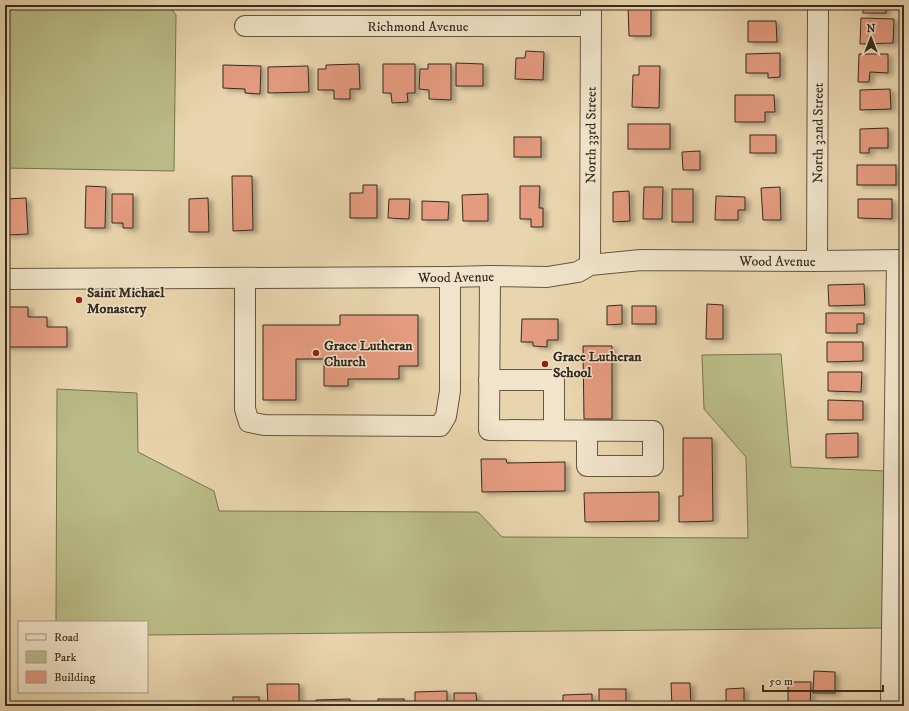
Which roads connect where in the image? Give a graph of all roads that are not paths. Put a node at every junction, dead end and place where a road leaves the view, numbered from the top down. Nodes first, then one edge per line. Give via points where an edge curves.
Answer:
1 (591, 5) edge
2 (818, 5) edge
3 (245, 26) dead end
4 (591, 26) junction
5 (900, 260) edge
6 (817, 261) junction
7 (590, 265) junction
8 (490, 276) junction
9 (450, 277) junction
10 (245, 278) junction
11 (5, 279) edge
12 (489, 380) junction
13 (554, 430) junction
14 (587, 431) dead end
15 (891, 706) edge

1 - 4 street, North 33rd Street
2 - 6 street, North 32nd Street
3 - 4 street, Richmond Avenue
4 - 7 street, North 33rd Street
5 - 6 street, Wood Avenue
5 - 15 street
6 - 7 street, Wood Avenue via 641,260
7 - 8 street, Wood Avenue via 578,272 547,277
8 - 9 street, Wood Avenue
8 - 12 street
9 - 10 street, Wood Avenue
9 - 10 street via 450,390 446,416 440,426 264,425 249,422 245,409
10 - 11 street, Wood Avenue
12 - 13 street via 554,380
12 - 13 street via 488,430
13 - 14 street

